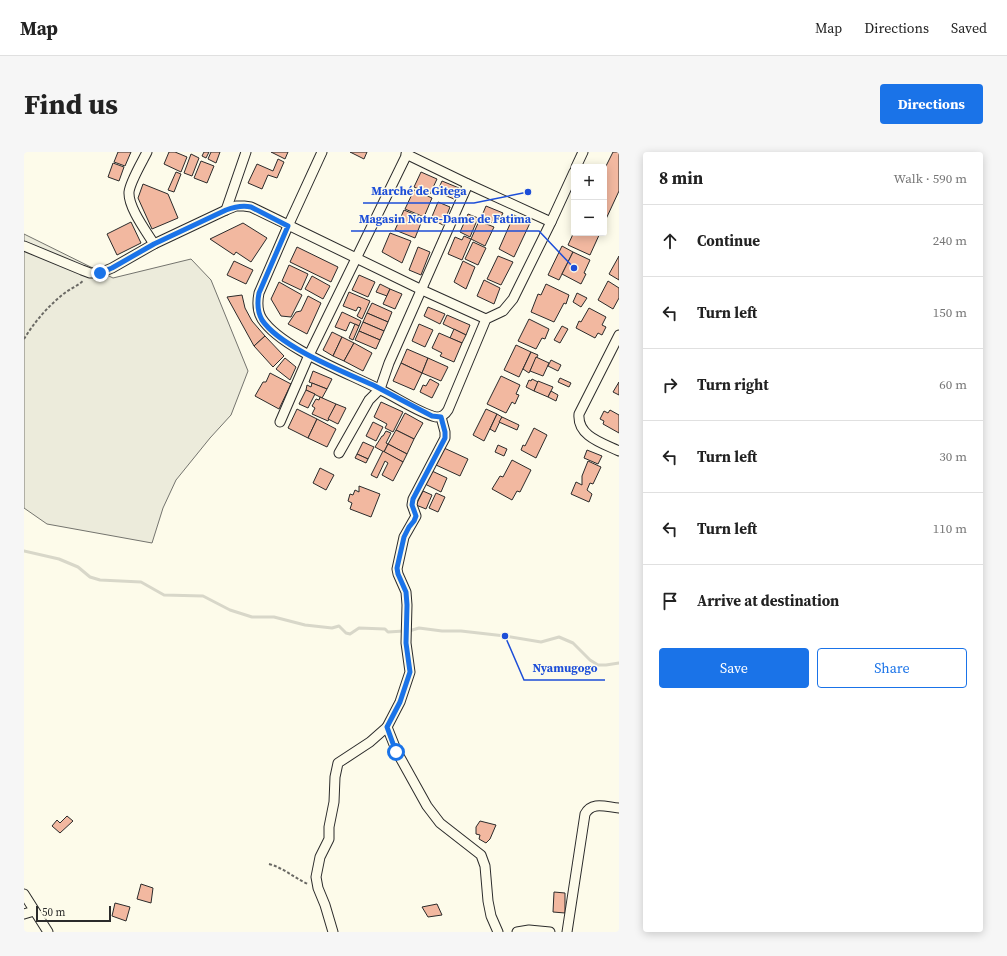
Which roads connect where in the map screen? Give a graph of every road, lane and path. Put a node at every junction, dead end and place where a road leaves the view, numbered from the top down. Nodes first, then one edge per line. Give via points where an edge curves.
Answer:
1 (147, 152) edge
2 (246, 152) edge
3 (322, 152) edge
4 (583, 152) edge
5 (407, 153) edge
6 (577, 164) edge
7 (571, 179) edge
8 (468, 184) junction
9 (226, 210) junction
10 (551, 222) junction
11 (288, 226) junction
12 (154, 244) junction
13 (24, 246) edge
14 (356, 258) junction
15 (90, 273) junction
16 (422, 290) junction
17 (486, 318) junction
18 (619, 335) edge
19 (24, 339) edge
20 (309, 355) junction
21 (380, 389) junction
22 (441, 417) junction
23 (280, 422) dead end
24 (619, 451) edge
25 (339, 453) dead end
26 (387, 727) junction
27 (619, 808) edge
28 (269, 864) dead end
29 (318, 888) junction
30 (24, 894) edge
31 (34, 911) junction
32 (24, 914) edge
33 (48, 932) edge
34 (333, 932) edge
35 (498, 932) edge
36 (517, 932) edge
37 (550, 932) edge
38 (567, 932) edge

1 - 12 street via 130,187 130,197
2 - 9 street
3 - 11 street
4 - 6 street
5 - 8 street
5 - 14 street
7 - 10 street
8 - 10 street
8 - 16 street
9 - 11 street via 236,206 251,207
9 - 12 street
10 - 17 street via 508,306 503,312
11 - 14 street
11 - 20 street via 259,293 258,310 262,320 283,340
12 - 15 street via 112,268 100,273
13 - 15 street
14 - 16 street
14 - 20 street
15 - 19 path via 83,282 50,306
16 - 17 street
16 - 21 street
17 - 22 street via 448,410
18 - 24 street via 578,420 583,432
20 - 21 street
20 - 23 street
21 - 22 street via 432,416
21 - 25 street via 369,400
22 - 26 street via 445,438 413,499 412,505 416,516 404,537 397,568 406,592 406,643 410,672 400,702
26 - 29 street via 370,742 338,763 329,838 317,866
26 - 35 street via 396,752 427,806 440,822 481,855 485,866 490,908
27 - 38 street via 594,806 585,814
28 - 29 path
29 - 34 street
30 - 31 street
31 - 32 street
31 - 33 street
36 - 37 street

